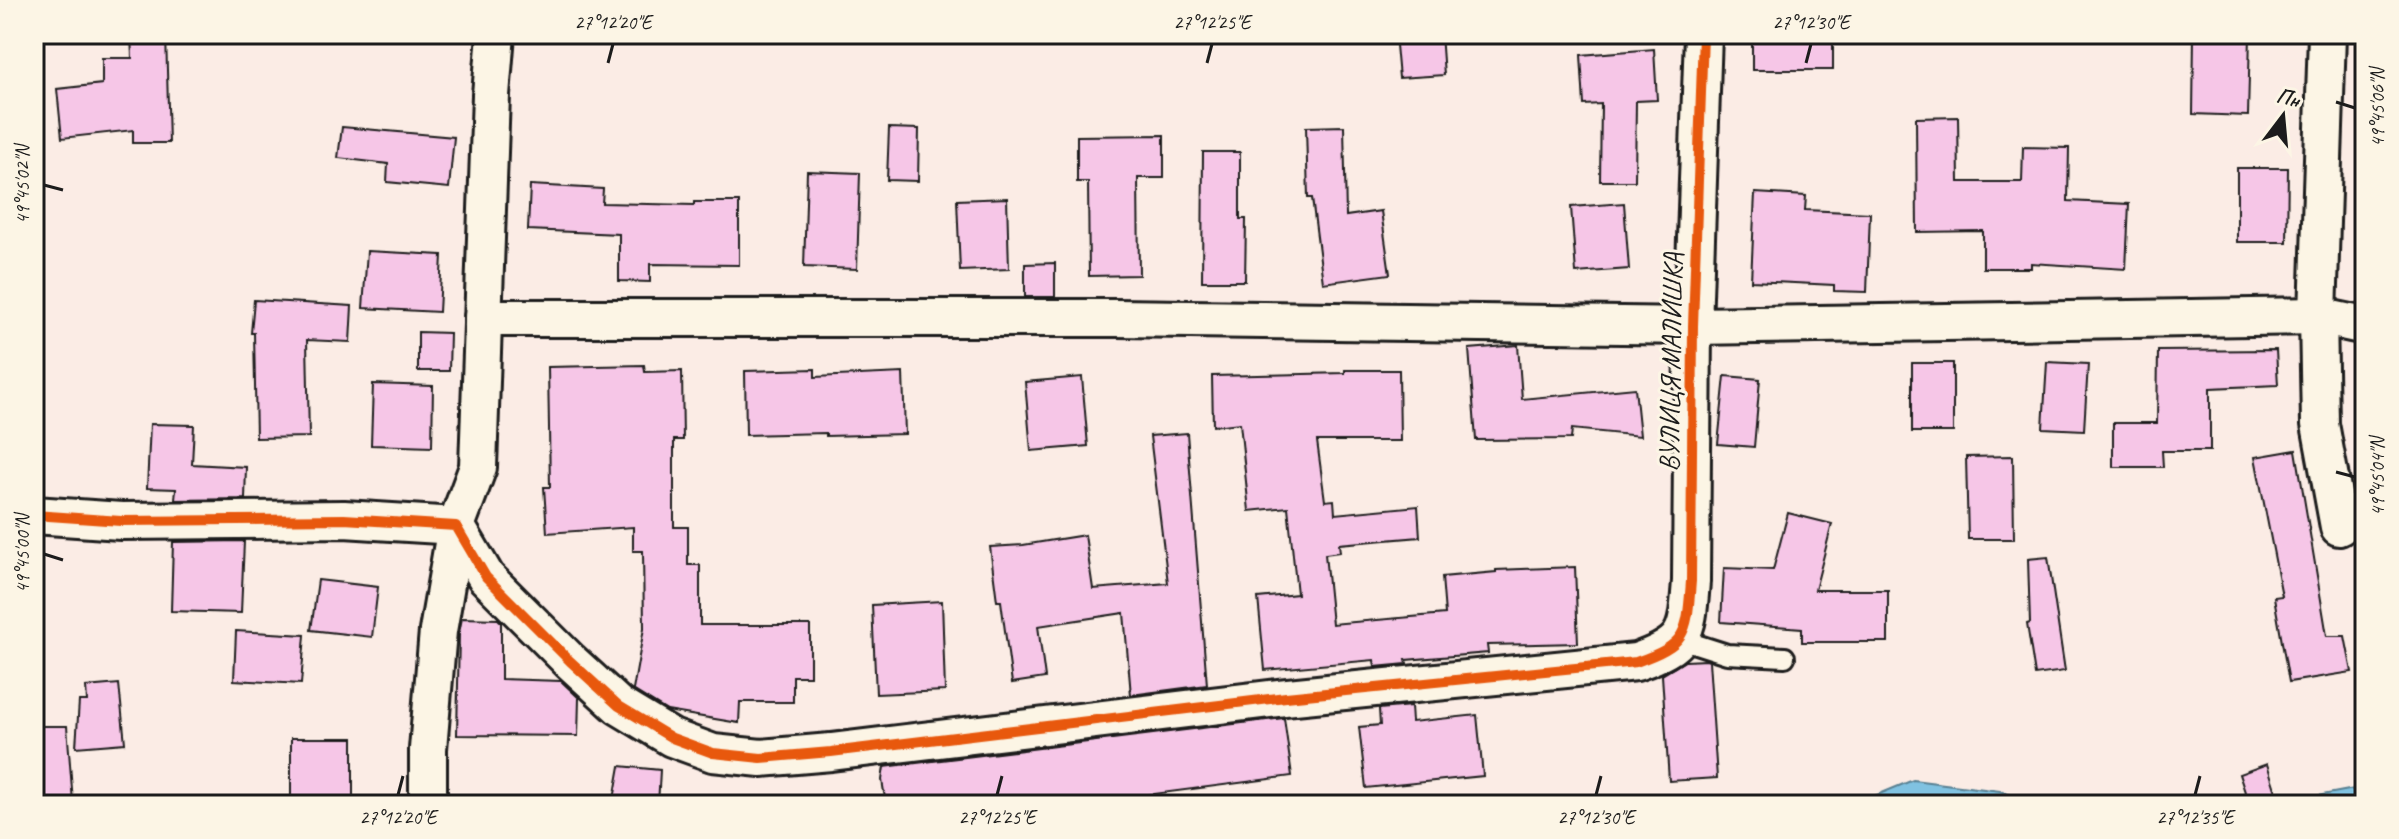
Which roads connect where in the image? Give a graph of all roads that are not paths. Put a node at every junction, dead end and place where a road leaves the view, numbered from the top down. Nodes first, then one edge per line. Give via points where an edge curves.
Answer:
1 (496, 34) edge
2 (1703, 34) edge
3 (2327, 34) edge
4 (2318, 316) junction
5 (483, 318) junction
6 (1693, 326) junction
7 (2365, 326) edge
8 (34, 515) edge
9 (456, 526) junction
10 (2339, 527) dead end
11 (1680, 639) junction
12 (1785, 657) dead end
13 (428, 805) edge

1 - 5 street
2 - 6 street, ВУЛИЦЯ МАЛИШКА
3 - 4 street
4 - 6 street
4 - 7 street
4 - 10 street via 2320,424
5 - 6 street via 1116,318
5 - 9 street via 478,467
6 - 11 street, ВУЛИЦЯ МАЛИШКА via 1691,581 1689,615
8 - 9 street via 121,521 344,519
9 - 11 street via 486,577 619,706 672,738 713,753 761,758 1636,662
9 - 13 street via 438,631
11 - 12 lane via 1727,654

